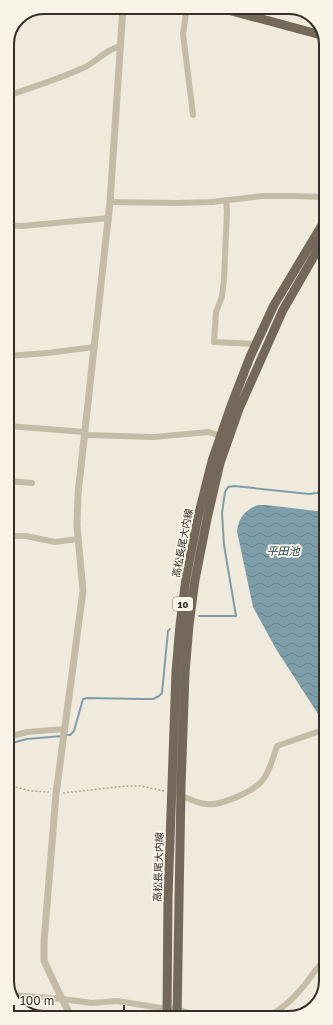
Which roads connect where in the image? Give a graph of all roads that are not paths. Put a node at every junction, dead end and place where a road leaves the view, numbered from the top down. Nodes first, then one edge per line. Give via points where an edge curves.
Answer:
1 (122, 14) edge
2 (186, 14) edge
3 (242, 14) edge
4 (256, 14) edge
5 (256, 18) junction
6 (317, 34) edge
7 (120, 46) junction
8 (14, 94) edge
9 (193, 115) dead end
10 (319, 197) edge
11 (226, 200) junction
12 (110, 202) junction
13 (109, 218) junction
14 (14, 225) edge
15 (319, 230) edge
16 (319, 247) edge
17 (256, 344) junction
18 (95, 347) junction
19 (14, 356) edge
20 (14, 427) edge
21 (85, 433) junction
22 (220, 436) junction
23 (14, 482) edge
24 (32, 483) dead end
25 (14, 536) edge
26 (78, 539) junction
27 (65, 729) junction
28 (319, 731) edge
29 (14, 735) edge
30 (175, 794) junction
31 (319, 966) edge
32 (19, 996) edge
33 (62, 999) junction
34 (68, 1011) edge
35 (159, 1011) edge
36 (167, 1011) edge
37 (177, 1011) edge
38 (277, 1011) edge

1 - 7 street
2 - 9 street via 183,34
3 - 5 main road
4 - 5 street
5 - 6 main road
7 - 8 street via 111,48 72,73
7 - 12 street
10 - 11 street via 275,196
11 - 12 street via 176,203
11 - 17 street via 224,279 222,297 216,312 214,342
12 - 13 street
13 - 14 street
13 - 18 street
15 - 17 main road, 高松長尾大内線 / 10 via 274,305
16 - 30 main road, 高松長尾大内線 / 10 via 283,310 259,360 220,463 195,580
17 - 22 main road, 高松長尾大内線 / 10
18 - 19 street
18 - 21 street
20 - 21 street
21 - 22 street via 154,437 209,432
21 - 26 street via 78,494
22 - 30 main road, 高松長尾大内線 / 10 via 198,517 180,625 176,672
23 - 24 street
25 - 26 street via 55,542
26 - 27 street via 83,591
27 - 29 street
27 - 33 street via 56,794 44,942 44,961
28 - 30 street via 277,746 263,781 244,794 208,804
30 - 36 main road, 高松長尾大内線 / 10 via 168,897
30 - 37 main road, 高松長尾大内線 / 10
31 - 38 street via 296,995
32 - 33 street
33 - 34 street
33 - 35 street via 92,1003 117,1001

